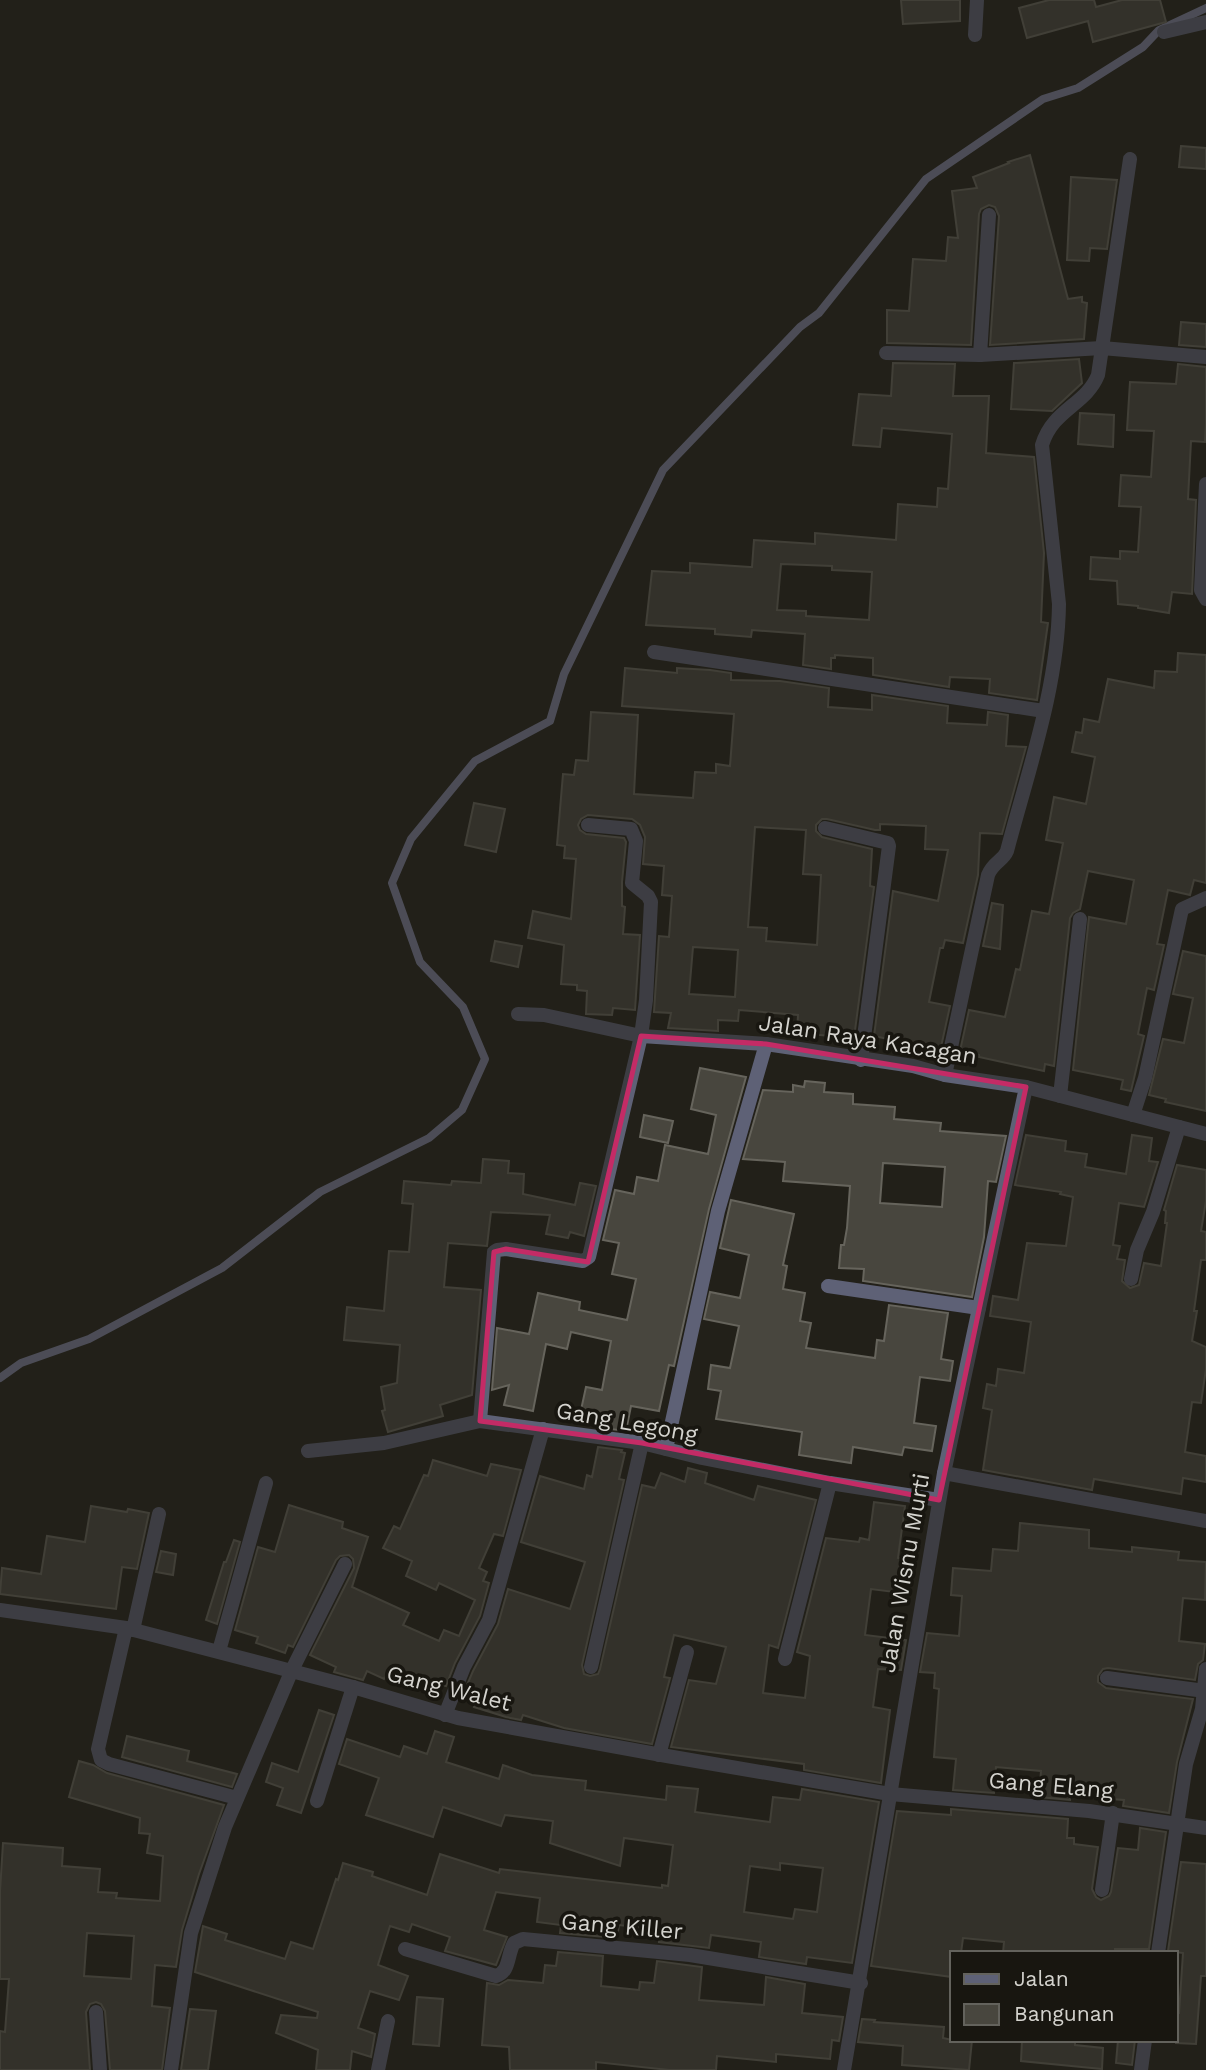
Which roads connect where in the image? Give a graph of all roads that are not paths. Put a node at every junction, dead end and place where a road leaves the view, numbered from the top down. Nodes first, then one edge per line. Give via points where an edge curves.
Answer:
1 (977, 0) edge
2 (1206, 22) edge
3 (1164, 32) dead end
4 (975, 35) dead end
5 (1130, 159) dead end
6 (989, 215) dead end
7 (1102, 348) junction
8 (886, 354) dead end
9 (980, 355) junction
10 (1206, 357) edge
11 (1206, 484) edge
12 (1205, 599) edge
13 (654, 652) dead end
14 (1044, 711) junction
15 (588, 825) dead end
16 (825, 828) dead end
17 (1206, 898) edge
18 (1080, 919) dead end
19 (518, 1014) dead end
20 (641, 1036) junction
21 (766, 1044) junction
22 (861, 1060) junction
23 (945, 1075) junction
24 (1026, 1087) junction
25 (1060, 1096) junction
26 (1133, 1115) junction
27 (1180, 1127) junction
28 (1206, 1134) edge
29 (1131, 1279) dead end
30 (828, 1286) dead end
31 (979, 1308) junction
32 (480, 1421) junction
33 (543, 1429) junction
34 (642, 1443) junction
35 (666, 1449) junction
36 (308, 1451) dead end
37 (944, 1473) junction
38 (266, 1483) dead end
39 (830, 1483) junction
40 (939, 1500) junction
41 (159, 1514) dead end
42 (1206, 1521) edge
43 (345, 1564) dead end
44 (0, 1610) edge
45 (129, 1629) junction
46 (219, 1651) junction
47 (687, 1651) dead end
48 (785, 1659) dead end
49 (592, 1667) dead end
50 (292, 1670) junction
51 (1206, 1670) edge
52 (1107, 1678) dead end
53 (353, 1686) junction
54 (1205, 1691) edge
55 (445, 1715) junction
56 (659, 1755) junction
57 (890, 1794) junction
58 (237, 1798) junction
59 (317, 1801) dead end
60 (1113, 1814) junction
61 (1176, 1824) junction
62 (1206, 1828) edge
63 (1102, 1890) dead end
64 (405, 1949) dead end
65 (1158, 1951) edge
66 (860, 1983) junction
67 (96, 2012) dead end
68 (388, 2021) dead end
69 (1146, 2042) edge
70 (100, 2070) edge
71 (172, 2070) edge
72 (378, 2070) edge
73 (845, 2070) edge
74 (852, 2070) edge
75 (1141, 2070) edge

1 - 4 street
2 - 3 street
5 - 7 street
6 - 9 street
7 - 9 street
7 - 10 street
7 - 14 street via 1094,385 1052,423 1042,445 1059,604
8 - 9 street
11 - 12 street via 1201,590
13 - 14 street
14 - 23 street via 1007,851 988,875
15 - 20 street via 631,829 636,836 632,883 651,902
16 - 22 street via 888,842 889,846
17 - 26 street via 1182,909
18 - 25 street
19 - 20 street, Jalan Raya Kacagan via 544,1015
20 - 21 street, Jalan Raya Kacagan
20 - 32 street via 589,1257 583,1261 506,1248 494,1252
21 - 22 street, Jalan Raya Kacagan
21 - 35 street via 718,1211
22 - 23 street, Jalan Raya Kacagan
23 - 24 street, Jalan Raya Kacagan
24 - 25 street, Jalan Raya Kacagan
24 - 31 street, Jalan Wisnu Murti
25 - 26 street, Jalan Raya Kacagan
26 - 27 street, Jalan Raya Kacagan
27 - 28 street, Jalan Raya Kacagan
27 - 29 street
30 - 31 street
31 - 37 street, Jalan Wisnu Murti
32 - 33 street, Gang Legong
32 - 36 street, Gang Legong via 384,1443
33 - 34 street, Gang Legong
33 - 55 street via 489,1620
34 - 35 street, Gang Legong
34 - 49 street
35 - 39 street, Gang Legong
37 - 40 street, Jalan Wisnu Murti
37 - 42 street
38 - 46 street
39 - 40 street, Gang Legong
39 - 48 street
40 - 57 street, Jalan Wisnu Murti
41 - 45 street
43 - 50 street
44 - 45 street, Gang Walet
45 - 46 street, Gang Walet
45 - 58 street via 99,1746 101,1760
46 - 50 street, Gang Walet
47 - 56 street
50 - 53 street, Gang Walet
50 - 58 street
51 - 54 street
52 - 54 street
53 - 55 street, Gang Walet
53 - 59 street
54 - 61 street
55 - 56 street, Gang Walet
56 - 57 street, Gang Walet
57 - 60 street, Gang Elang
57 - 66 street, Jalan Wisnu Murti
58 - 71 street via 191,1933
60 - 61 street, Gang Elang
60 - 63 street
61 - 62 street, Gang Elang
61 - 65 street
64 - 66 street, Gang Killer via 496,1976 506,1969 514,1944 523,1939 690,1955
66 - 73 street, Jalan Wisnu Murti
67 - 70 street
68 - 72 street
69 - 75 street
73 - 74 street

